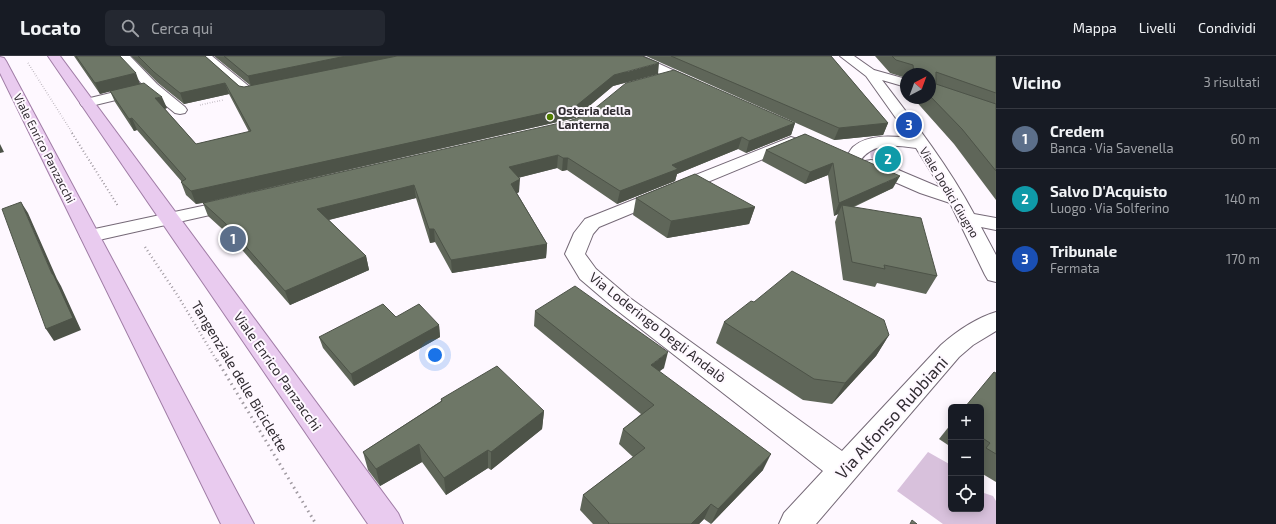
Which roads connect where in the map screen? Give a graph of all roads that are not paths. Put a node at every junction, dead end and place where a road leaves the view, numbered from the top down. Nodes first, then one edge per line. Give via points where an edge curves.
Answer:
1 (54, 56) edge
2 (123, 56) edge
3 (205, 56) edge
4 (632, 56) edge
5 (846, 56) edge
6 (0, 61) edge
7 (870, 73) junction
8 (900, 80) edge
9 (280, 86) edge
10 (152, 87) junction
11 (704, 90) edge
12 (87, 103) junction
13 (180, 110) road end
14 (786, 127) edge
15 (921, 144) junction
16 (957, 199) junction
17 (249, 200) edge
18 (170, 218) junction
19 (968, 219) junction
20 (996, 224) edge
21 (90, 236) junction
22 (996, 274) edge
23 (996, 320) edge
24 (844, 470) junction
25 (238, 524) edge
26 (387, 524) edge
27 (795, 524) edge

1 - 12 main road, Viale Enrico Panzacchi
2 - 10 street
3 - 9 street via 248,93
4 - 11 street via 647,72 672,75
5 - 7 street
6 - 21 main road, Viale Enrico Panzacchi
7 - 8 street
7 - 15 street, Viale Dodici Giugno
10 - 12 street
10 - 13 street
12 - 18 main road, Viale Enrico Panzacchi
14 - 24 street, Via Loderingo Degli Andalò via 806,136 592,223 584,233 575,254 588,274 622,303
15 - 16 street, Viale Dodici Giugno
15 - 16 street via 899,142 870,145 849,156 926,189
16 - 19 street, Viale Dodici Giugno
17 - 18 street
18 - 21 street
18 - 26 main road, Viale Enrico Panzacchi
19 - 20 street
19 - 22 street, Viale Dodici Giugno
21 - 25 main road, Viale Enrico Panzacchi
23 - 24 street, Via Alfonso Rubbiani via 964,339 950,351
24 - 27 street, Via Alfonso Rubbiani

